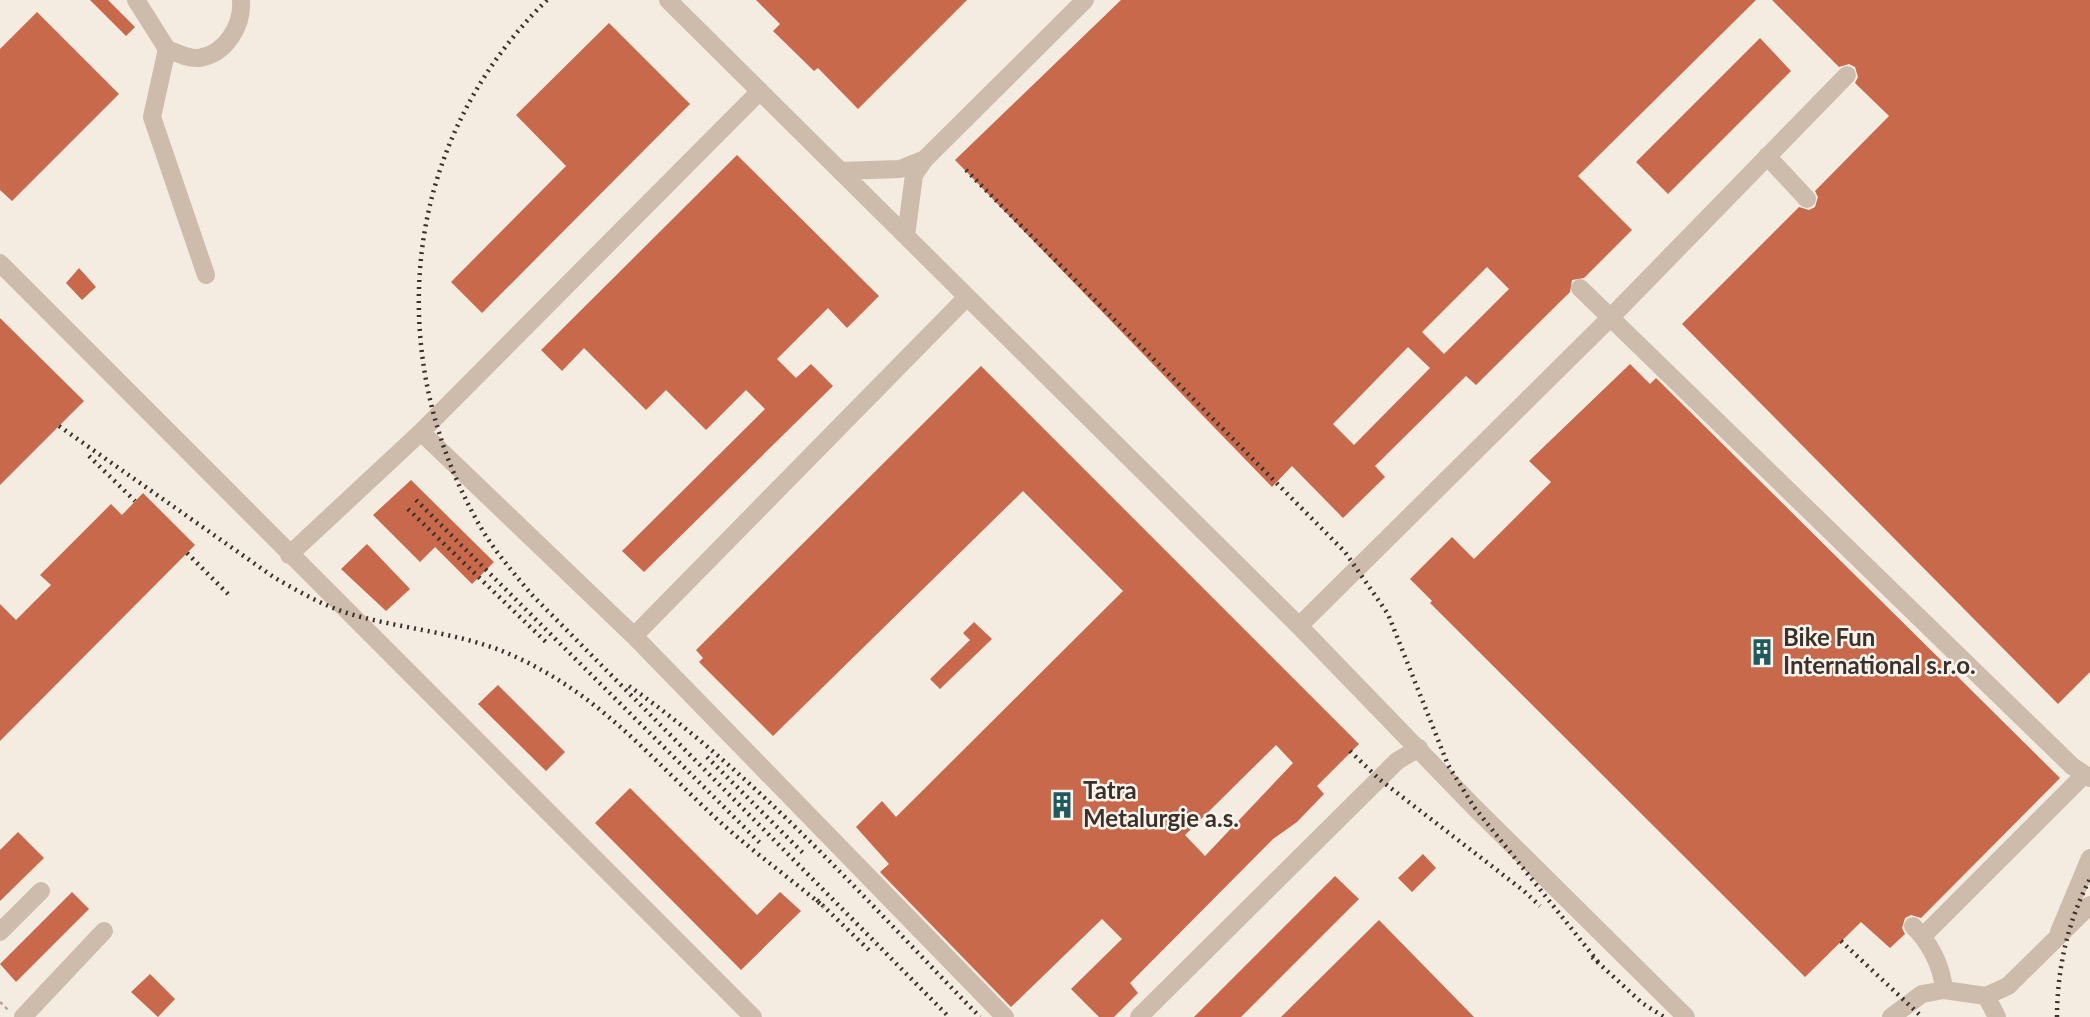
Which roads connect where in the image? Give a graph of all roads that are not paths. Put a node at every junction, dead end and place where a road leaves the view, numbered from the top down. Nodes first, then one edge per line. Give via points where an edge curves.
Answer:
1 (136, 0) edge
2 (241, 0) edge
3 (668, 0) edge
4 (1085, 0) edge
5 (167, 49) junction
6 (1847, 75) dead end
7 (760, 91) junction
8 (1767, 156) junction
9 (925, 159) junction
10 (840, 171) junction
11 (1807, 199) dead end
12 (906, 236) junction
13 (0, 263) edge
14 (206, 275) dead end
15 (1580, 288) dead end
16 (967, 297) junction
17 (1611, 317) junction
18 (421, 432) junction
19 (289, 555) junction
20 (1298, 626) junction
21 (634, 636) junction
22 (1419, 748) junction
23 (2087, 776) edge
24 (2090, 858) edge
25 (40, 891) dead end
26 (2090, 905) edge
27 (104, 931) dead end
28 (0, 932) edge
29 (2054, 943) junction
30 (1944, 990) junction
31 (1986, 996) junction
32 (23, 1017) edge
33 (753, 1017) edge
34 (1005, 1017) edge
35 (1139, 1017) edge
36 (1686, 1017) edge
37 (1891, 1017) edge
38 (1997, 1017) edge

1 - 5 lane
2 - 5 lane via 239,24 220,47 198,58
3 - 7 lane
4 - 9 lane
5 - 14 lane via 152,117
6 - 8 lane
7 - 10 lane
7 - 18 lane
8 - 11 lane
8 - 17 lane
9 - 10 lane via 900,169
9 - 12 lane via 914,175
10 - 12 lane
12 - 16 lane
13 - 19 lane
15 - 17 lane
16 - 20 lane
16 - 21 lane
17 - 20 lane
17 - 23 lane
18 - 19 lane
18 - 21 lane
19 - 33 lane
20 - 22 lane
21 - 34 lane
22 - 35 lane via 1397,761
22 - 36 lane
23 - 30 lane via 1918,931 1942,972
24 - 29 lane
25 - 28 lane
26 - 29 lane
27 - 32 lane
29 - 31 lane via 2008,986
30 - 31 lane
30 - 37 lane via 1922,994
31 - 38 lane

